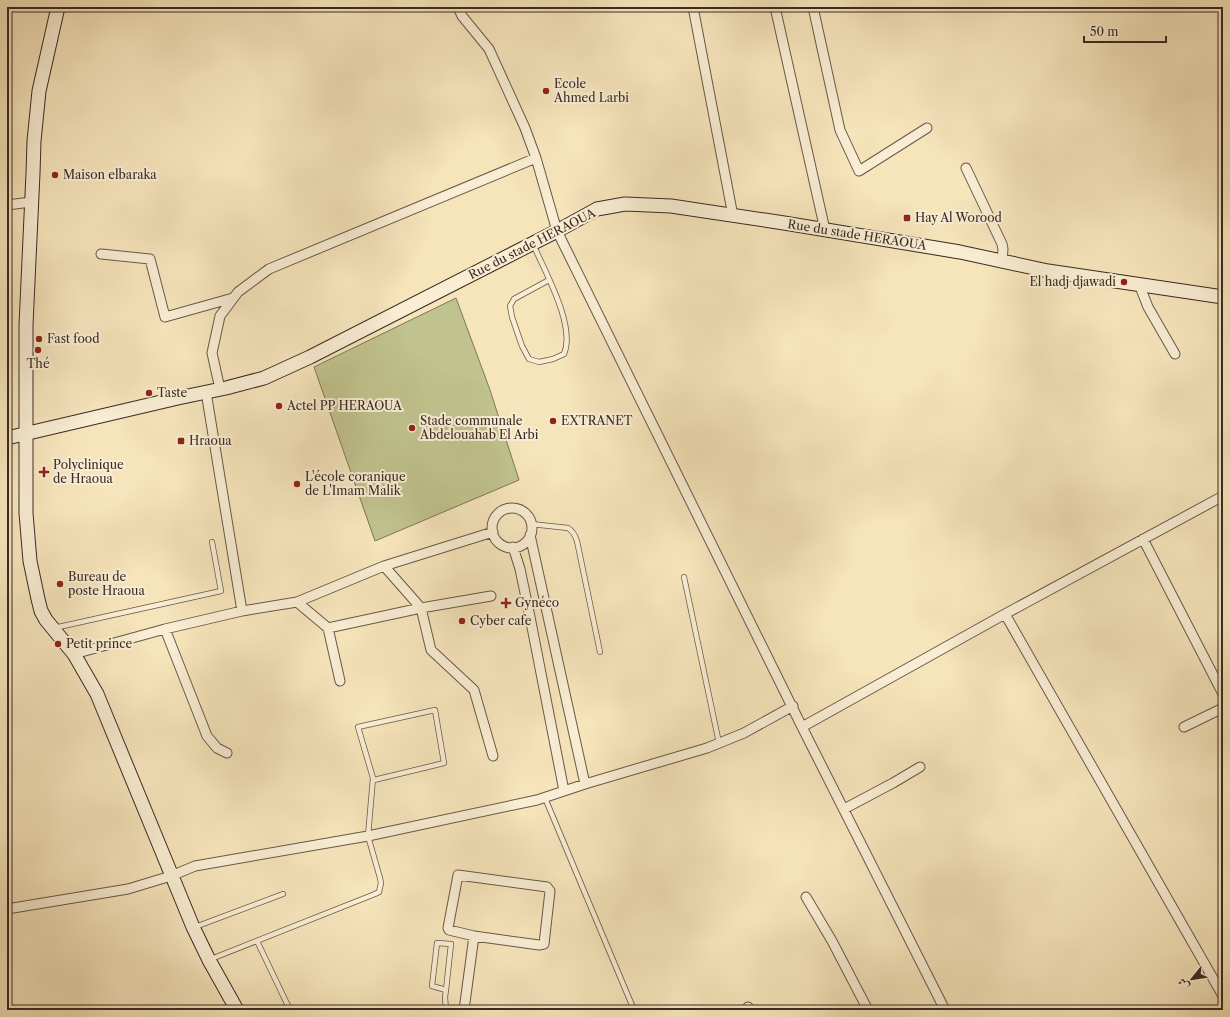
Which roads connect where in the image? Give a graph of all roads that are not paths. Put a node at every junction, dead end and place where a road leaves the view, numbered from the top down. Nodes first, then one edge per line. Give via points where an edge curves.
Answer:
1 (58, 7) edge
2 (458, 7) edge
3 (693, 7) edge
4 (775, 7) edge
5 (813, 7) edge
6 (927, 128) dead end
7 (536, 158) junction
8 (966, 168) dead end
9 (31, 202) junction
10 (7, 205) edge
11 (733, 216) junction
12 (825, 230) junction
13 (557, 231) junction
14 (533, 244) junction
15 (101, 254) dead end
16 (1002, 260) junction
17 (549, 280) junction
18 (1139, 284) junction
19 (1223, 297) edge
20 (233, 298) junction
21 (1175, 354) dead end
22 (220, 389) junction
23 (206, 392) junction
24 (27, 432) junction
25 (7, 438) edge
26 (1223, 496) edge
27 (531, 524) junction
28 (493, 532) junction
29 (530, 535) junction
30 (1143, 539) junction
31 (212, 542) dead end
32 (513, 547) junction
33 (384, 566) junction
34 (684, 577) dead end
35 (491, 596) dead end
36 (297, 602) junction
37 (421, 608) junction
38 (242, 611) junction
39 (1005, 614) junction
40 (52, 628) junction
41 (328, 628) junction
42 (165, 629) junction
43 (600, 652) dead end
44 (74, 654) junction
45 (340, 681) dead end
46 (1223, 694) edge
47 (793, 706) junction
48 (1223, 708) edge
49 (802, 727) junction
50 (1184, 728) dead end
51 (719, 743) junction
52 (227, 753) dead end
53 (493, 756) dead end
54 (920, 767) dead end
55 (374, 780) dead end
56 (585, 784) junction
57 (564, 791) junction
58 (545, 798) junction
59 (844, 809) junction
60 (368, 836) junction
61 (172, 876) junction
62 (283, 894) dead end
63 (806, 897) dead end
64 (7, 909) edge
65 (193, 927) junction
66 (474, 936) junction
67 (257, 941) junction
68 (209, 960) junction
69 (446, 990) junction
70 (1223, 996) edge
71 (237, 1010) edge
72 (290, 1010) edge
73 (446, 1010) edge
74 (464, 1010) edge
75 (634, 1010) edge
76 (868, 1010) edge
77 (945, 1010) edge

1 - 9 street via 39,91
2 - 7 street via 462,16 490,49
3 - 11 street
4 - 12 street
5 - 6 street via 840,130 859,171
7 - 13 street
7 - 20 street via 269,269
8 - 16 street via 1002,244
9 - 10 street
9 - 24 street via 26,325
11 - 12 street, Rue du stade HERAOUA
11 - 13 street, Rue du stade HERAOUA via 671,206 625,204 597,209
12 - 16 street, Rue du stade HERAOUA
13 - 14 street, Rue du stade HERAOUA
13 - 47 street
14 - 17 lane
14 - 22 street, Rue du stade HERAOUA via 310,357 264,378
15 - 20 street via 150,259 165,317
16 - 18 street, Rue du stade HERAOUA via 1048,271
17 - 17 lane via 562,308 568,337 567,348 564,354 539,362 530,359 522,346 510,306 514,299
18 - 19 street, Rue du stade HERAOUA
18 - 21 street via 1148,306
20 - 22 street via 220,316 212,353
22 - 23 street, Rue du stade HERAOUA
23 - 24 street, Rue du stade HERAOUA
23 - 38 street
24 - 25 street, Rue du stade HERAOUA
24 - 40 street via 26,513 30,561 41,611
26 - 30 street
27 - 28 street via 522,510 505,509 494,520
27 - 29 street
27 - 43 lane via 568,528 575,535
28 - 32 street via 498,542
28 - 33 street
29 - 32 street via 524,544
29 - 56 street
30 - 39 street
30 - 46 street
31 - 40 lane via 221,591
32 - 57 street via 520,569
33 - 36 street
33 - 37 street
34 - 51 lane
35 - 37 street
36 - 38 street
36 - 41 street
37 - 41 street
37 - 53 street via 430,650 474,690
38 - 42 street
39 - 49 street
39 - 70 street
40 - 44 street
41 - 45 street
42 - 44 street
42 - 52 street via 207,736 216,748
44 - 61 street via 97,694
47 - 49 street
47 - 51 street via 744,733
48 - 50 street
49 - 59 street
51 - 56 street
54 - 59 street
55 - 60 lane via 444,763 435,710 358,727 373,778
56 - 57 street
57 - 58 street
58 - 60 street
58 - 75 lane
59 - 77 street
60 - 61 street via 195,866
60 - 67 lane via 381,883 379,892
61 - 64 street via 128,889
61 - 65 street
62 - 65 lane
63 - 76 street
65 - 68 street
66 - 66 street via 450,931 448,928 458,875 550,889 544,944
66 - 74 street
67 - 68 lane
67 - 72 lane
68 - 71 street
69 - 69 lane via 451,944 437,943 432,986
69 - 73 lane

